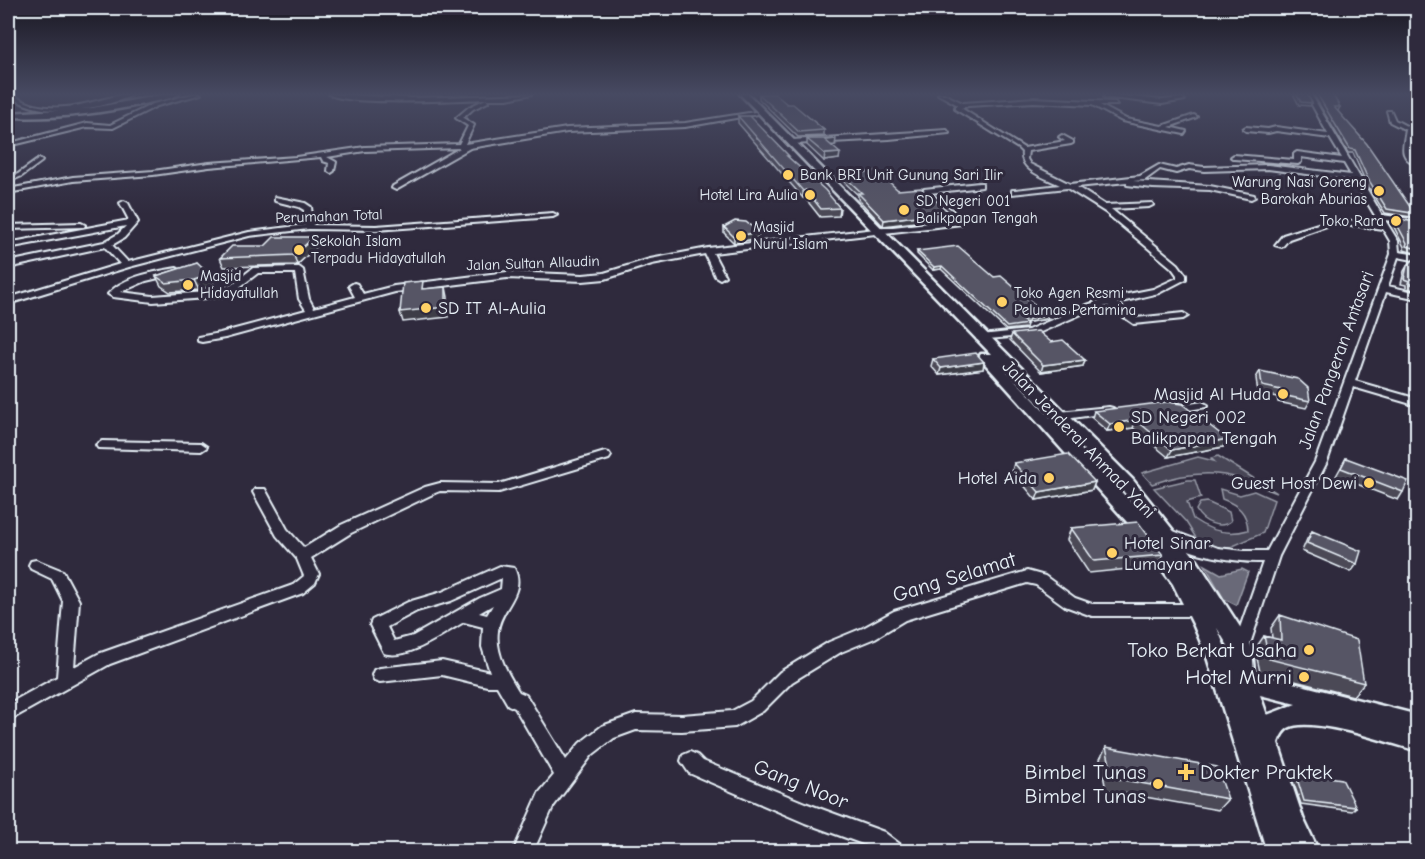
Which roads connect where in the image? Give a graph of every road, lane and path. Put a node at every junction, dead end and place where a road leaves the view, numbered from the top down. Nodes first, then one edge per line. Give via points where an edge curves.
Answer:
1 (50, 134) edge
2 (467, 134) edge
3 (542, 134) edge
4 (775, 134) edge
5 (784, 134) edge
6 (932, 134) edge
7 (997, 134) edge
8 (1317, 134) edge
9 (1408, 134) edge
10 (1332, 136) joint
11 (1062, 137) dead end
12 (8, 139) edge
13 (17, 142) junction
14 (792, 142) junction
15 (8, 145) edge
16 (27, 146) dead end
17 (318, 146) dead end
18 (461, 146) junction
19 (470, 146) junction
20 (1023, 150) junction
21 (319, 155) junction
22 (1234, 157) dead end
23 (39, 161) dead end
24 (1347, 161) junction
25 (1418, 164) edge
26 (331, 171) dead end
27 (1356, 178) junction
28 (8, 180) edge
29 (1123, 180) junction
30 (1065, 184) junction
31 (978, 185) dead end
32 (396, 188) dead end
33 (8, 191) edge
34 (1015, 192) dead end
35 (1251, 197) dead end
36 (278, 199) dead end
37 (124, 203) dead end
38 (1149, 205) dead end
39 (1102, 207) junction
40 (553, 214) dead end
41 (1380, 217) junction
42 (134, 222) junction
43 (1418, 222) edge
44 (104, 226) junction
45 (8, 227) edge
46 (309, 227) junction
47 (1386, 227) junction
48 (873, 230) junction
49 (107, 244) junction
50 (8, 245) edge
51 (1279, 245) dead end
52 (708, 251) junction
53 (1395, 254) junction
54 (1418, 258) edge
55 (8, 265) edge
56 (126, 265) junction
57 (177, 271) edge
58 (720, 276) dead end
59 (354, 285) dead end
60 (1383, 288) junction
61 (1418, 296) edge
62 (360, 297) junction
63 (8, 301) edge
64 (1108, 301) junction
65 (311, 311) junction
66 (1183, 316) dead end
67 (981, 338) junction
68 (202, 339) dead end
69 (1348, 382) junction
70 (1418, 403) edge
71 (1162, 404) edge
72 (1202, 405) dead end
73 (1116, 409) edge
74 (1059, 416) junction
75 (102, 445) dead end
76 (201, 447) dead end
77 (605, 456) dead end
78 (260, 492) dead end
79 (1168, 534) junction
80 (303, 556) junction
81 (1272, 556) junction
82 (36, 565) dead end
83 (510, 592) junction
84 (1198, 610) junction
85 (462, 615) junction
86 (492, 623) junction
87 (1241, 648) junction
88 (380, 675) dead end
89 (65, 679) junction
90 (501, 679) junction
91 (1243, 680) junction
92 (8, 713) edge
93 (1418, 726) edge
94 (1418, 740) edge
95 (1265, 744) junction
96 (690, 761) dead end
97 (564, 776) junction
98 (523, 852) edge
99 (894, 852) edge
100 (1281, 852) edge
101 (1305, 852) edge

1 - 13 street
2 - 18 street
3 - 19 street
4 - 48 main road, Jalan Jenderal Ahmad Yani
5 - 14 main road, Jalan Jenderal Ahmad Yani
6 - 14 street
7 - 20 street
8 - 10 street
9 - 25 street via 1406,153
10 - 24 street
11 - 20 street via 1071,142
12 - 13 street
13 - 15 street
13 - 16 street
14 - 48 main road, Jalan Jenderal Ahmad Yani
17 - 21 street
18 - 19 street
18 - 21 street via 375,148
19 - 32 street
20 - 30 street via 1027,165
21 - 26 street via 333,162
21 - 33 street via 209,165 120,180 73,179
22 - 24 street via 1298,162 1297,154
23 - 28 street
24 - 27 street
27 - 29 street via 1268,167 1189,166 1176,171 1160,167 1142,178
27 - 41 street
29 - 30 street
29 - 35 street
30 - 34 street
30 - 39 street
31 - 48 street, Jalan Sultan Allaudin via 924,191 958,222
36 - 46 street via 308,209
37 - 42 street
38 - 39 street
39 - 64 street via 1182,275 1179,281 1156,291
40 - 46 street, Perumahan Total via 376,228
41 - 43 street
41 - 47 street
42 - 44 street
42 - 49 street via 122,236
44 - 45 street
44 - 50 street
46 - 56 street, Perumahan Total via 249,234
47 - 51 street via 1334,221 1286,237
47 - 53 street via 1394,241
48 - 52 street, Jalan Sultan Allaudin
48 - 67 main road, Jalan Jenderal Ahmad Yani
48 - 84 main road, Jalan Jenderal Ahmad Yani via 1150,535 1175,568
49 - 55 street
49 - 56 street
52 - 58 street
52 - 62 street, Jalan Sultan Allaudin via 605,276 507,275 452,280
53 - 54 street
53 - 60 street, Jalan Pangeran Antasari
56 - 63 street, Perumahan Total
57 - 65 street via 131,284 113,294 153,299 220,294 256,270 300,270 299,283
59 - 62 street
60 - 61 street
60 - 69 street, Jalan Pangeran Antasari
62 - 65 street, Jalan Sultan Allaudin
64 - 66 street via 1134,321
64 - 67 street via 1030,333
65 - 68 street, Jalan Sultan Allaudin
67 - 74 main road, Jalan Jenderal Ahmad Yani
69 - 70 street
69 - 81 street, Jalan Pangeran Antasari via 1321,462
71 - 72 street via 1178,408
73 - 74 street
74 - 79 main road, Jalan Jenderal Ahmad Yani via 1126,484
75 - 76 street
77 - 80 street via 499,488 430,490 346,530
78 - 80 street via 282,532
79 - 81 street via 1219,554
79 - 87 main road, Jalan Jenderal Ahmad Yani
80 - 89 street via 312,574 298,589 104,659
81 - 87 street, Jalan Pangeran Antasari
82 - 89 street via 58,575 71,601
83 - 85 street
83 - 85 street via 509,572 500,572 446,597 413,606 378,625 390,648 400,648
83 - 86 street
84 - 97 street, Gang Selamat via 1092,610 1070,602 1040,580 1021,578 900,615 786,677 763,701 735,718 636,722 608,732 586,749
84 - 100 main road, Jalan Jenderal Ahmad Yani via 1229,683
85 - 86 street
86 - 90 street via 489,640
87 - 91 main road, Jalan Jenderal Ahmad Yani
88 - 90 street via 442,668
89 - 92 street
90 - 97 street via 514,700 520,700
91 - 93 main road
91 - 95 main road, Jalan Jenderal Ahmad Yani
94 - 95 main road via 1313,713 1281,718
95 - 101 main road, Jalan Jenderal Ahmad Yani
96 - 99 street, Gang Noor via 805,813 877,839
97 - 98 street, Gang Selamat via 546,800

